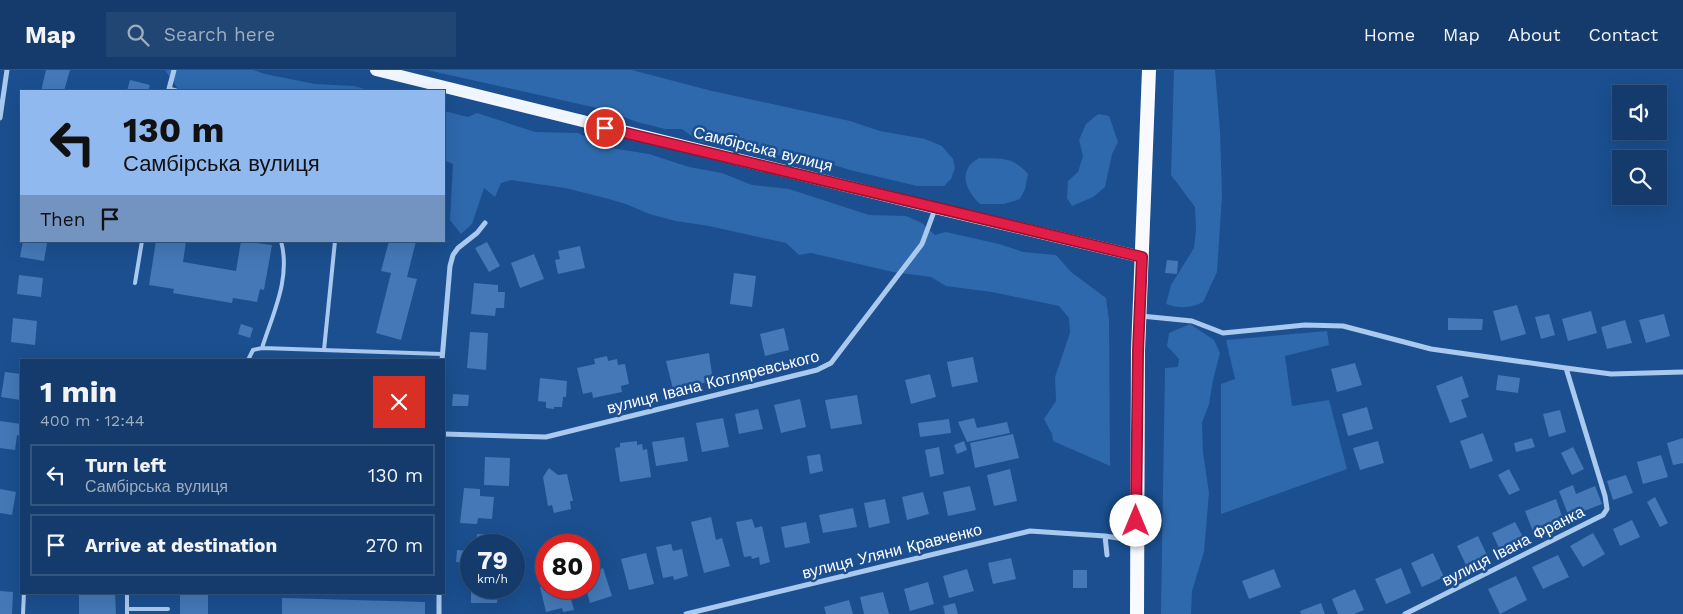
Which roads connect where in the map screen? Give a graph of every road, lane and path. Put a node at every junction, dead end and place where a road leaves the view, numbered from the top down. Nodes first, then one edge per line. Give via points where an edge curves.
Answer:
1 (7, 70) edge
2 (174, 70) edge
3 (376, 70) edge
4 (1148, 70) edge
5 (172, 90) edge
6 (0, 118) edge
7 (935, 208) junction
8 (485, 223) dead end
9 (142, 242) edge
10 (281, 242) edge
11 (335, 242) edge
12 (1142, 257) junction
13 (135, 283) dead end
14 (1139, 316) junction
15 (262, 348) junction
16 (324, 350) junction
17 (442, 354) junction
18 (248, 359) edge
19 (442, 359) edge
20 (1566, 368) junction
21 (1683, 372) edge
22 (445, 434) edge
23 (1105, 536) junction
24 (1137, 541) junction
25 (1106, 555) dead end
26 (24, 594) edge
27 (127, 594) edge
28 (439, 594) edge
29 (168, 609) dead end
30 (128, 611) edge
31 (23, 614) edge
32 (439, 614) edge
33 (686, 614) edge
34 (1137, 614) edge
35 (1405, 614) edge

1 - 6 street
2 - 5 street via 169,89
3 - 7 main road, Самбірська вулиця
4 - 12 highway
7 - 12 main road, Самбірська вулиця
7 - 22 street, вулиця Івана Котляревського via 922,244 840,353 824,367 546,437
8 - 17 street via 453,255
9 - 13 lane
10 - 15 lane via 285,258 283,282
11 - 16 lane
12 - 14 highway
14 - 20 street via 1192,321 1223,333 1305,325 1343,326 1431,349
14 - 24 highway
15 - 16 lane
15 - 18 lane via 253,350
16 - 17 lane
17 - 19 street
20 - 21 street via 1611,374
20 - 35 street, вулиця Івана Франка via 1606,496 1607,509 1603,515
23 - 24 street, вулиця Уляни Кравченко
23 - 25 street
23 - 33 street, вулиця Уляни Кравченко via 1030,531
24 - 34 highway
26 - 31 lane
27 - 30 lane
28 - 32 street
29 - 30 lane

